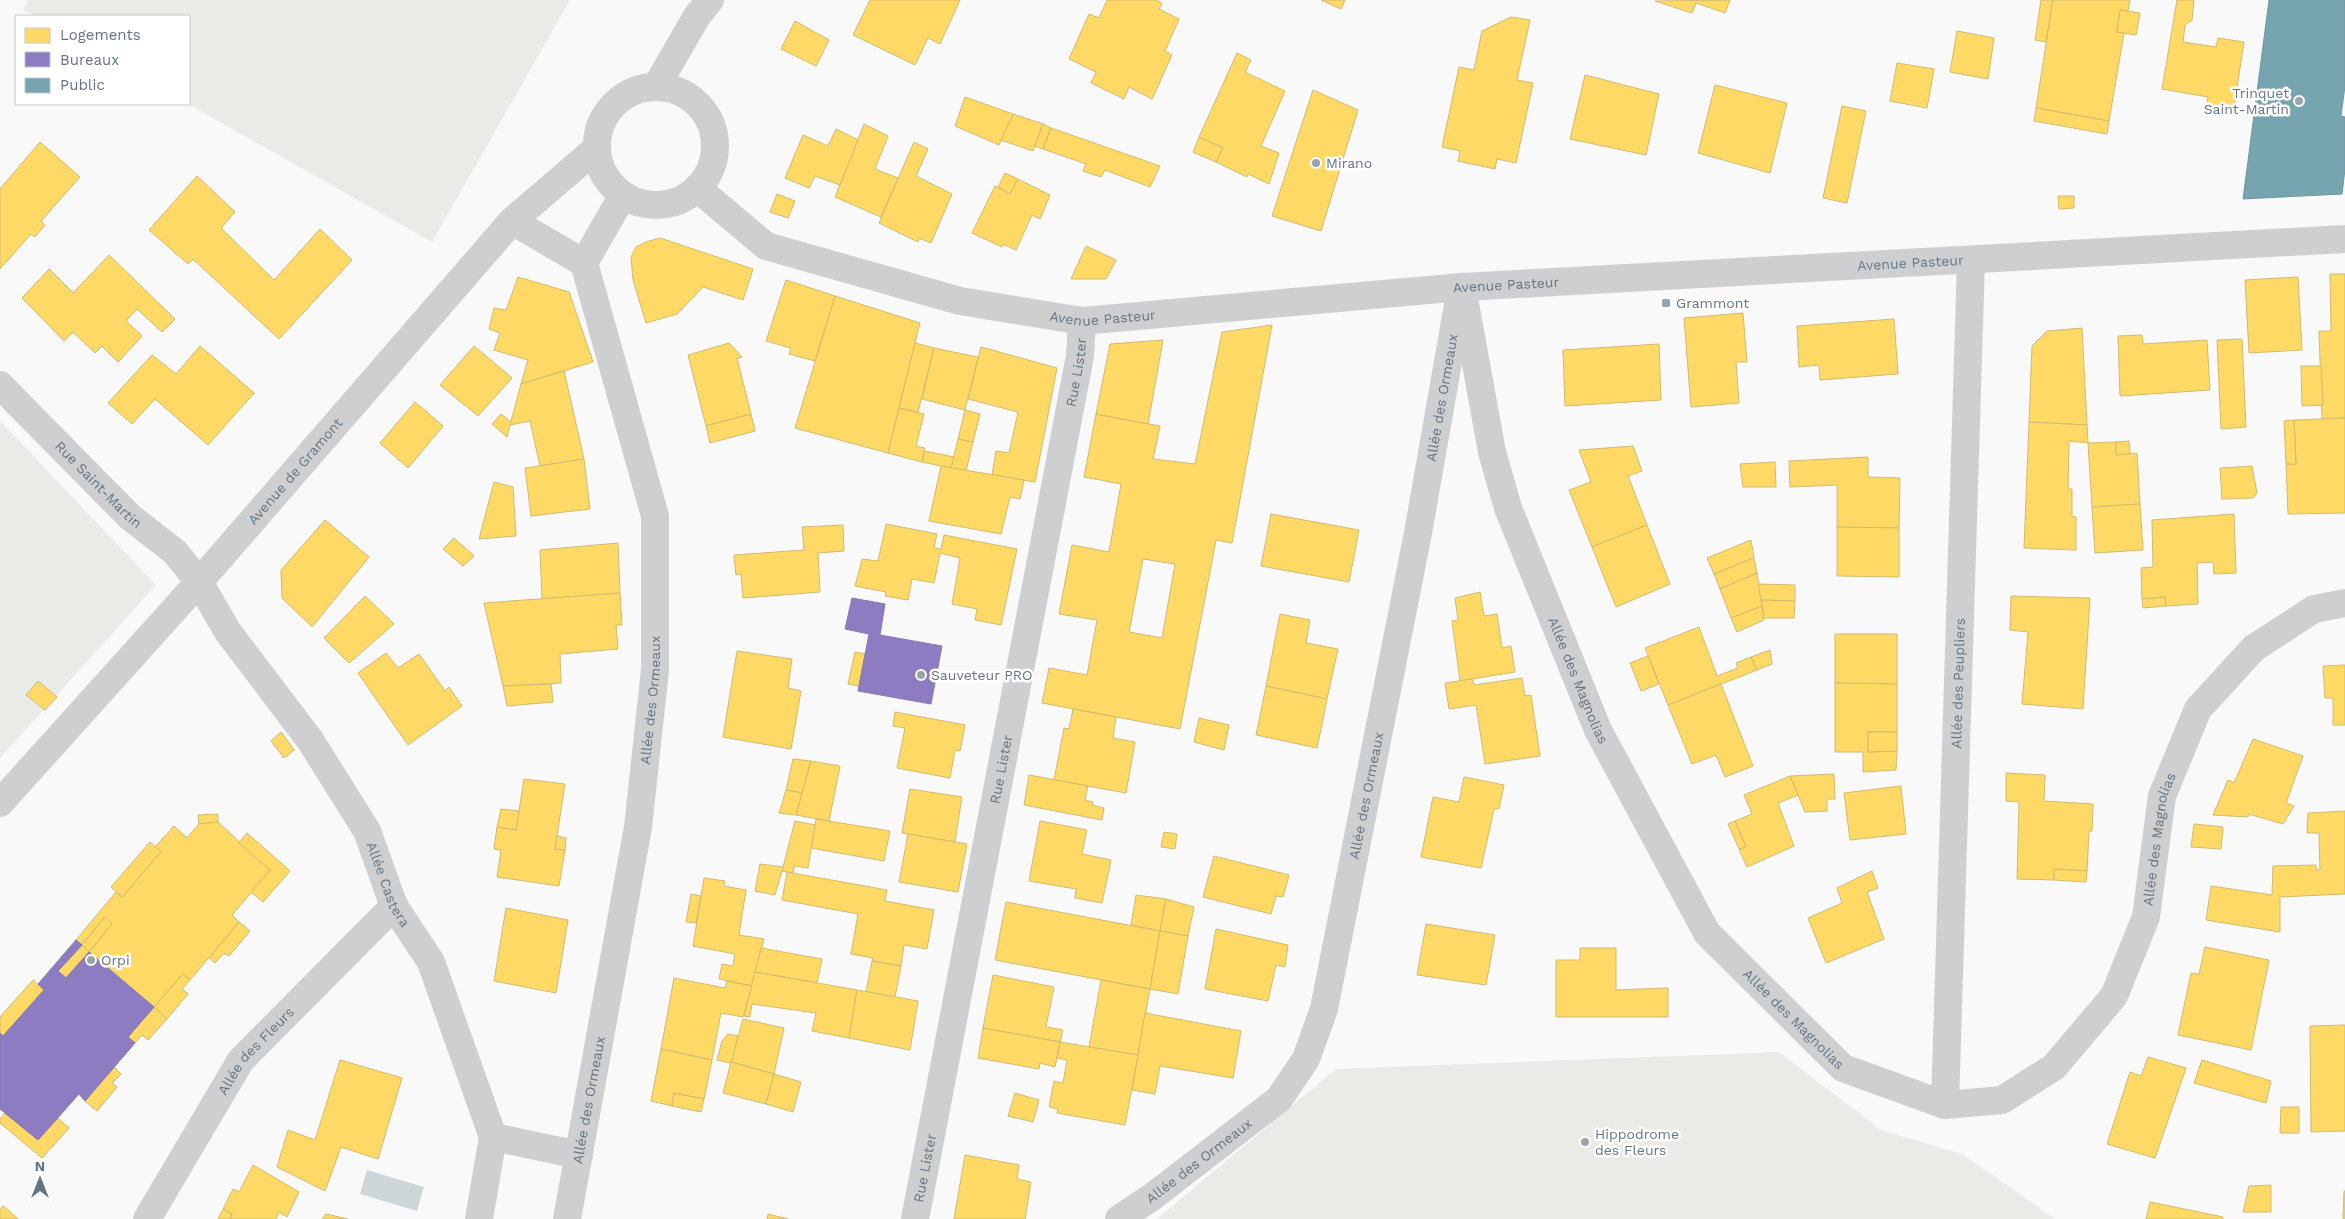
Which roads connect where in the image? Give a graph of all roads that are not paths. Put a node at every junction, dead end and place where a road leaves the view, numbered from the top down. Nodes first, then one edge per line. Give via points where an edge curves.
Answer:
1 (710, 0) edge
2 (656, 87) junction
3 (597, 148) junction
4 (697, 188) junction
5 (623, 195) junction
6 (512, 221) junction
7 (2345, 239) edge
8 (1971, 260) junction
9 (584, 263) junction
10 (1462, 287) junction
11 (1082, 321) junction
12 (0, 385) edge
13 (199, 582) junction
14 (2345, 603) edge
15 (0, 803) edge
16 (394, 906) junction
17 (1945, 1105) junction
18 (493, 1137) junction
19 (579, 1155) junction
20 (146, 1219) edge
21 (479, 1219) edge
22 (568, 1219) edge
23 (915, 1219) edge
24 (1119, 1219) edge

1 - 2 street via 697,16
2 - 3 street via 637,90 620,99 607,112 599,129
2 - 4 street via 689,96 702,108 711,124 715,140 714,158 708,174
3 - 5 street via 605,174
3 - 6 street, Avenue de Gramont
4 - 5 street via 680,199 661,205 642,203
4 - 11 street, Avenue Pasteur via 766,246 960,301
5 - 9 street
6 - 9 street
6 - 13 street, Avenue de Gramont
7 - 8 street, Avenue Pasteur
8 - 10 street, Avenue Pasteur
8 - 17 street, Allée des Peupliers
9 - 19 street, Allée des Ormeaux via 655,516 655,670 638,827
10 - 11 street, Avenue Pasteur
10 - 17 street, Allée des Magnolias via 1492,452 1508,508 1598,730 1707,933 1843,1068
10 - 24 street, Allée des Ormeaux via 1418,533 1324,1009 1306,1059 1279,1099
11 - 23 street, Rue Lister via 1080,356
12 - 13 street, Rue Saint-Martin via 130,517 174,552
13 - 15 street, Avenue de Gramont
13 - 16 street, Allée Castera via 228,632 310,740 367,831
14 - 17 street, Allée des Magnolias via 2314,609 2254,648 2198,709 2162,796 2146,917 2114,996 2054,1067 2002,1100
16 - 18 street, Allée Castera via 431,962
16 - 20 street, Allée des Fleurs via 241,1060
18 - 19 street
18 - 21 street, Allée Castera
19 - 22 street, Allée des Ormeaux

